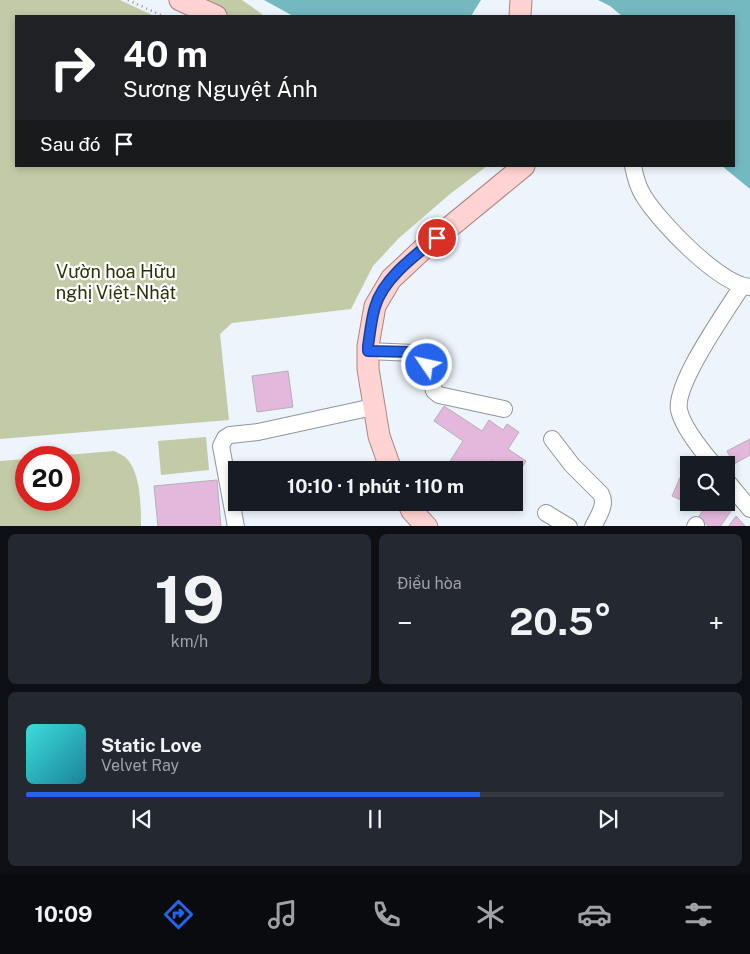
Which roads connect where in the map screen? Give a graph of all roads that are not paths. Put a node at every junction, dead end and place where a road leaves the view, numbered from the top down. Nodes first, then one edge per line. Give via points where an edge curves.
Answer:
1 (180, 0) edge
2 (521, 0) edge
3 (214, 15) edge
4 (520, 15) edge
5 (523, 167) edge
6 (633, 167) edge
7 (746, 287) edge
8 (368, 351) junction
9 (374, 407) junction
10 (504, 409) dead end
11 (552, 439) dead end
12 (707, 456) edge
13 (389, 461) edge
14 (735, 490) edge
15 (750, 508) edge
16 (412, 511) edge
17 (546, 513) dead end
18 (236, 526) edge
19 (427, 526) edge
20 (570, 526) edge
21 (594, 526) edge

1 - 3 main road
2 - 4 main road
5 - 8 main road via 423,248 391,279 375,306
6 - 7 street via 644,196 676,235 714,269
7 - 12 street via 695,362 681,391 679,408 682,419
8 - 9 main road
8 - 10 street via 414,352 427,365 434,391 439,396
9 - 13 main road via 379,436
9 - 18 street via 225,438 221,446
11 - 21 street via 572,465 602,494 604,505
14 - 15 street
16 - 19 main road
17 - 20 street

